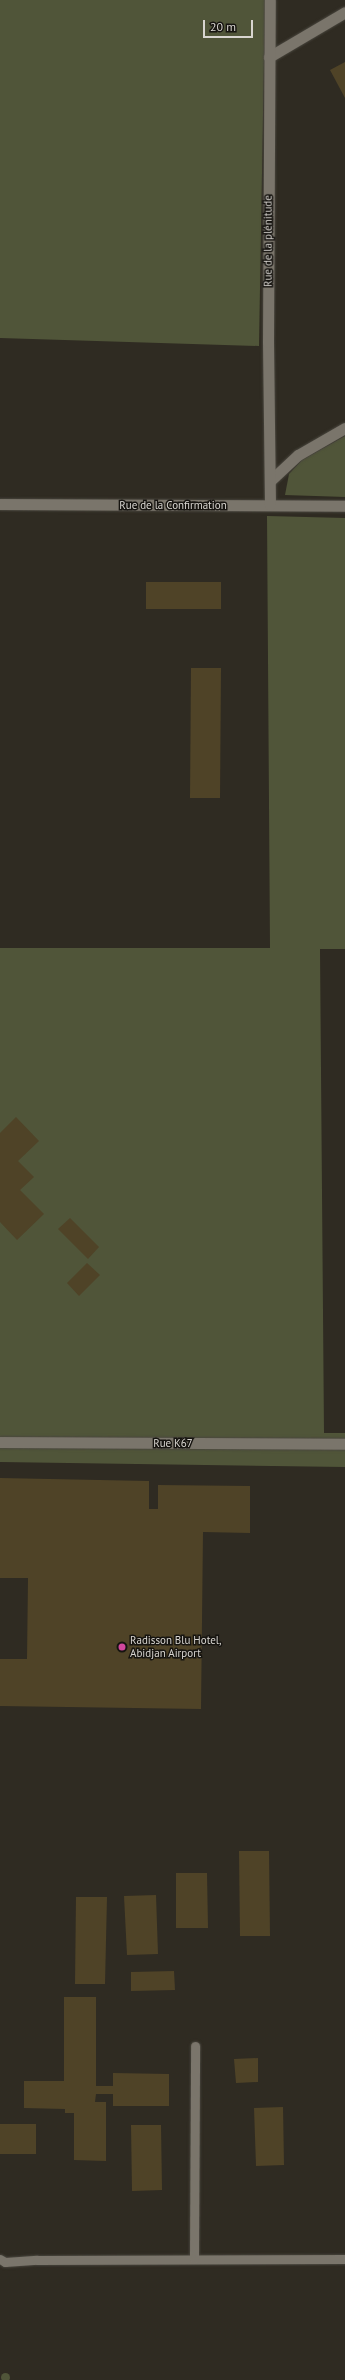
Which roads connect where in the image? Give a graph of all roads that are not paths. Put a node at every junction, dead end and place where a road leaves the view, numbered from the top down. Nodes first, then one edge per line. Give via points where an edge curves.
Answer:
1 (270, 0) edge
2 (345, 12) edge
3 (269, 57) junction
4 (345, 428) edge
5 (270, 481) junction
6 (0, 504) edge
7 (270, 505) junction
8 (345, 506) edge
9 (0, 1442) edge
10 (345, 1444) edge
11 (195, 2046) dead end
12 (194, 2259) junction
13 (345, 2259) edge
14 (0, 2260) edge

1 - 3 street, Rue de la plénitude
2 - 3 street
3 - 5 street, Rue de la plénitude
4 - 5 street via 298,455
5 - 7 street, Rue de la plénitude
6 - 7 street, Rue de la Confirmation
7 - 8 street, Rue de la Confirmation
9 - 10 street, Rue K67
11 - 12 lane
12 - 13 lane
12 - 14 lane via 5,2262

